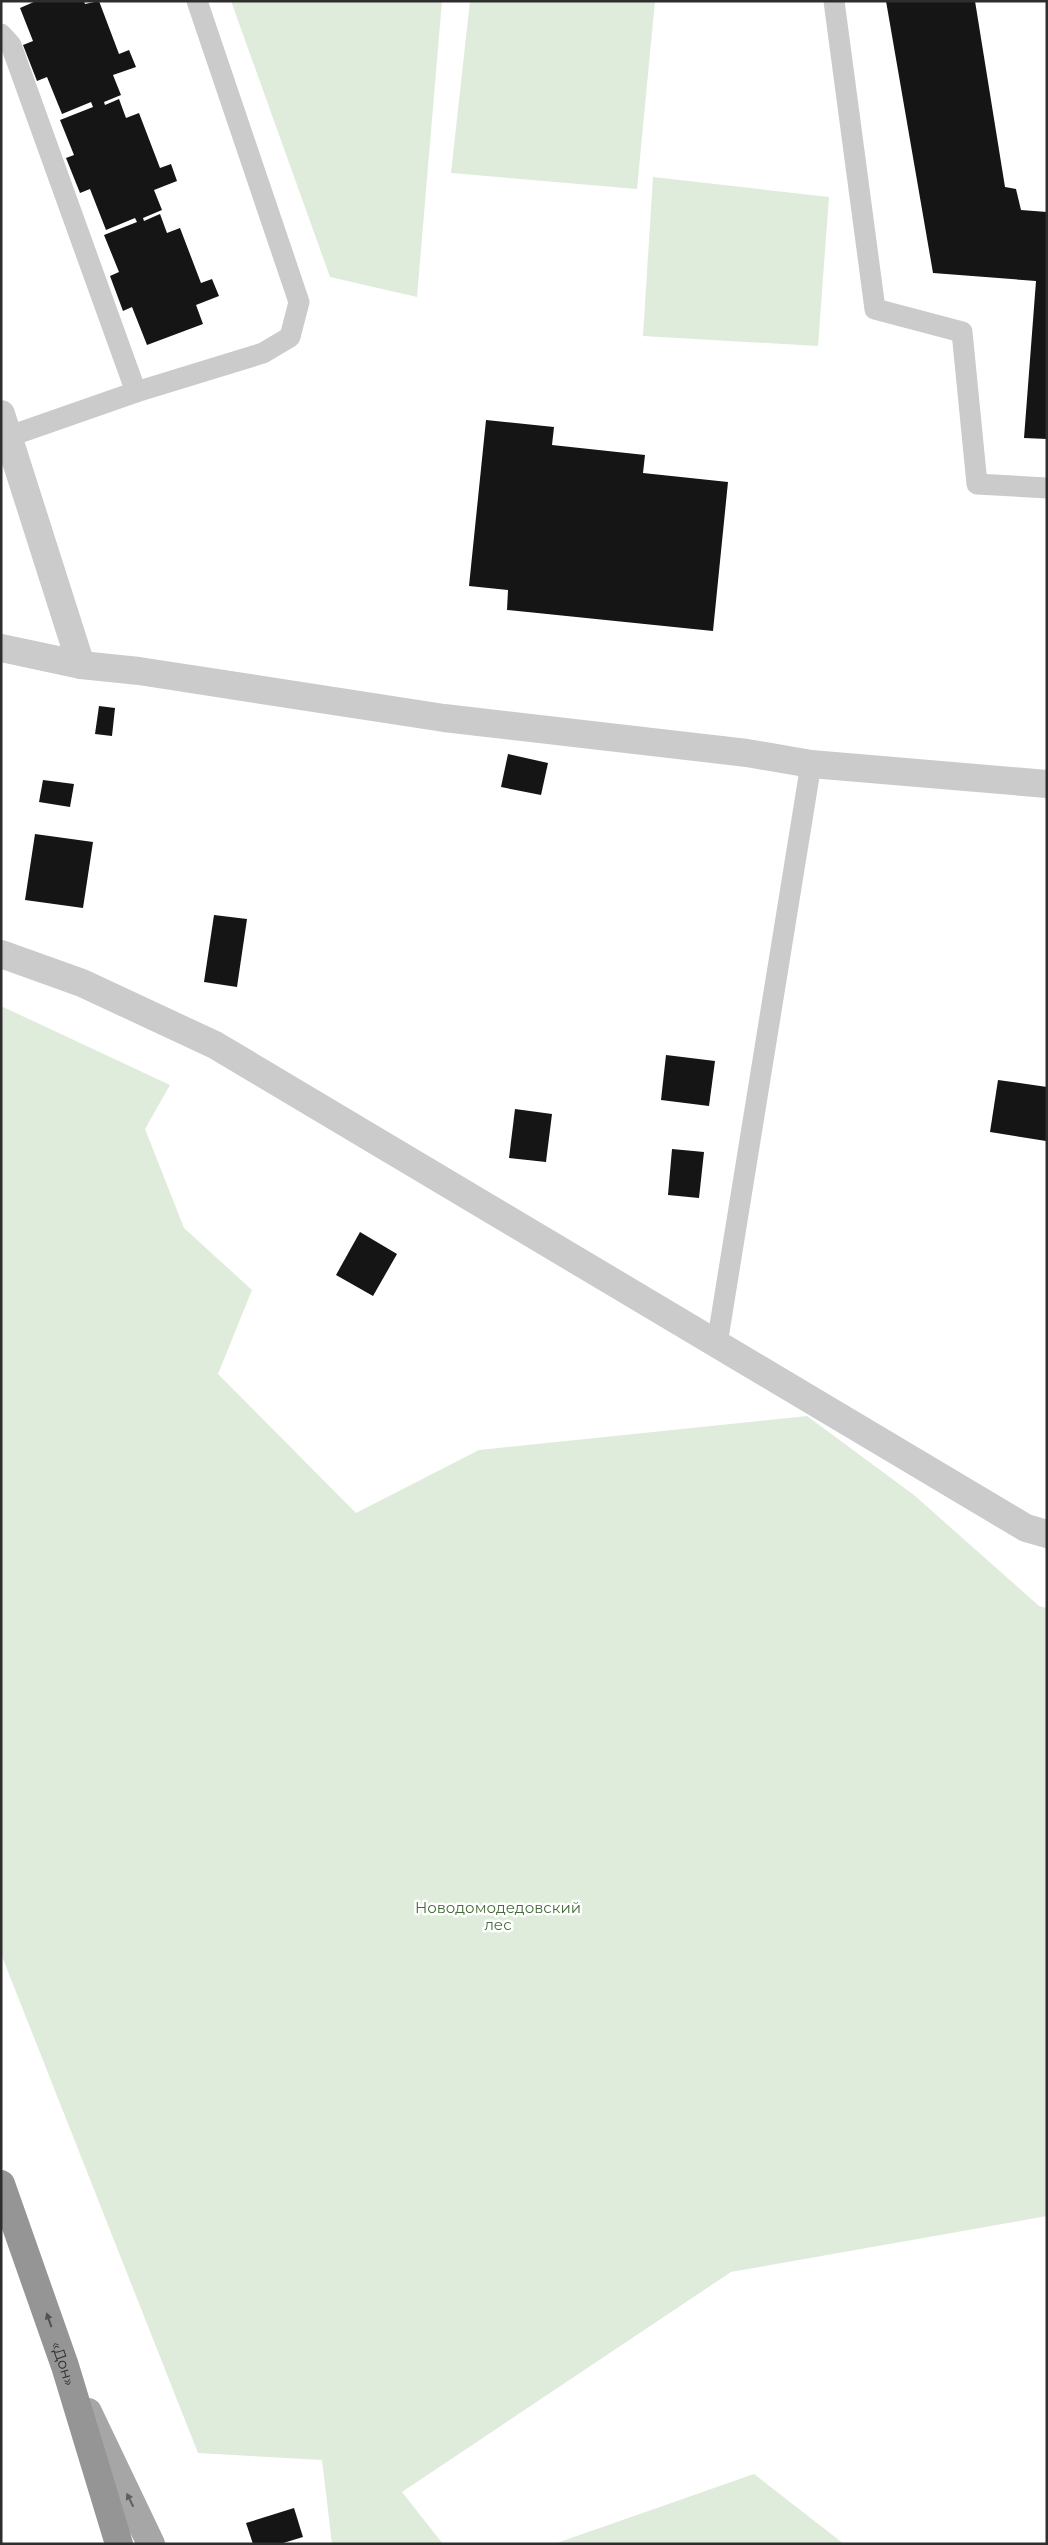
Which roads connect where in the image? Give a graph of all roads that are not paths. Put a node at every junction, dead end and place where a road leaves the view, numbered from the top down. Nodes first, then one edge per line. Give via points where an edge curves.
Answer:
1 (196, 1) edge
2 (834, 1) edge
3 (1, 34) edge
4 (136, 392) junction
5 (6, 425) edge
6 (1047, 488) edge
7 (1, 648) edge
8 (81, 664) junction
9 (811, 764) junction
10 (1047, 784) edge
11 (1, 954) edge
12 (717, 1344) junction
13 (1047, 1534) edge
14 (1, 2184) edge
15 (65, 2366) junction
16 (119, 2544) edge
17 (151, 2544) edge

1 - 4 lane via 299,302 290,337 263,353
2 - 6 lane via 875,310 962,332 977,484
3 - 4 lane via 11,45
4 - 5 lane
5 - 8 street
7 - 8 street
8 - 9 street via 444,718 747,753
9 - 10 street
9 - 12 lane
11 - 12 street via 82,983 215,1045
12 - 13 street via 1026,1528
15 -> 14 highway, «Дон»
15 - 16 highway, «Дон»
17 -> 15 main road

